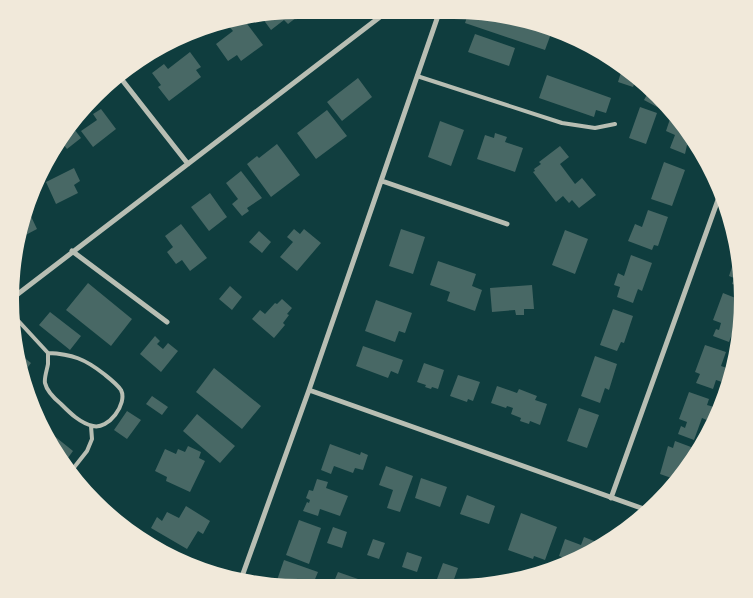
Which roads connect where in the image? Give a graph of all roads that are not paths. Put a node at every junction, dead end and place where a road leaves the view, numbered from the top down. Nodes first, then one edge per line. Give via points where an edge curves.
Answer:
1 (377, 19) edge
2 (437, 19) edge
3 (417, 76) junction
4 (123, 81) edge
5 (616, 124) dead end
6 (188, 164) junction
7 (382, 181) junction
8 (716, 201) edge
9 (507, 224) dead end
10 (72, 251) junction
11 (19, 293) edge
12 (20, 322) edge
13 (167, 322) dead end
14 (48, 353) junction
15 (308, 390) junction
16 (91, 426) junction
17 (75, 467) edge
18 (611, 498) junction
19 (640, 509) edge
20 (243, 574) edge

1 - 6 street
2 - 3 street
3 - 5 lane via 562,123 595,128
3 - 7 street
4 - 6 street
6 - 10 street
7 - 9 street
7 - 15 street
8 - 18 street
10 - 11 street
10 - 13 street
12 - 14 lane
14 - 16 lane via 45,383 52,396 76,418
14 - 16 lane via 77,357 92,364 121,390 123,401 108,423 100,427
15 - 18 street
15 - 20 street
16 - 17 lane via 92,439
18 - 19 street

